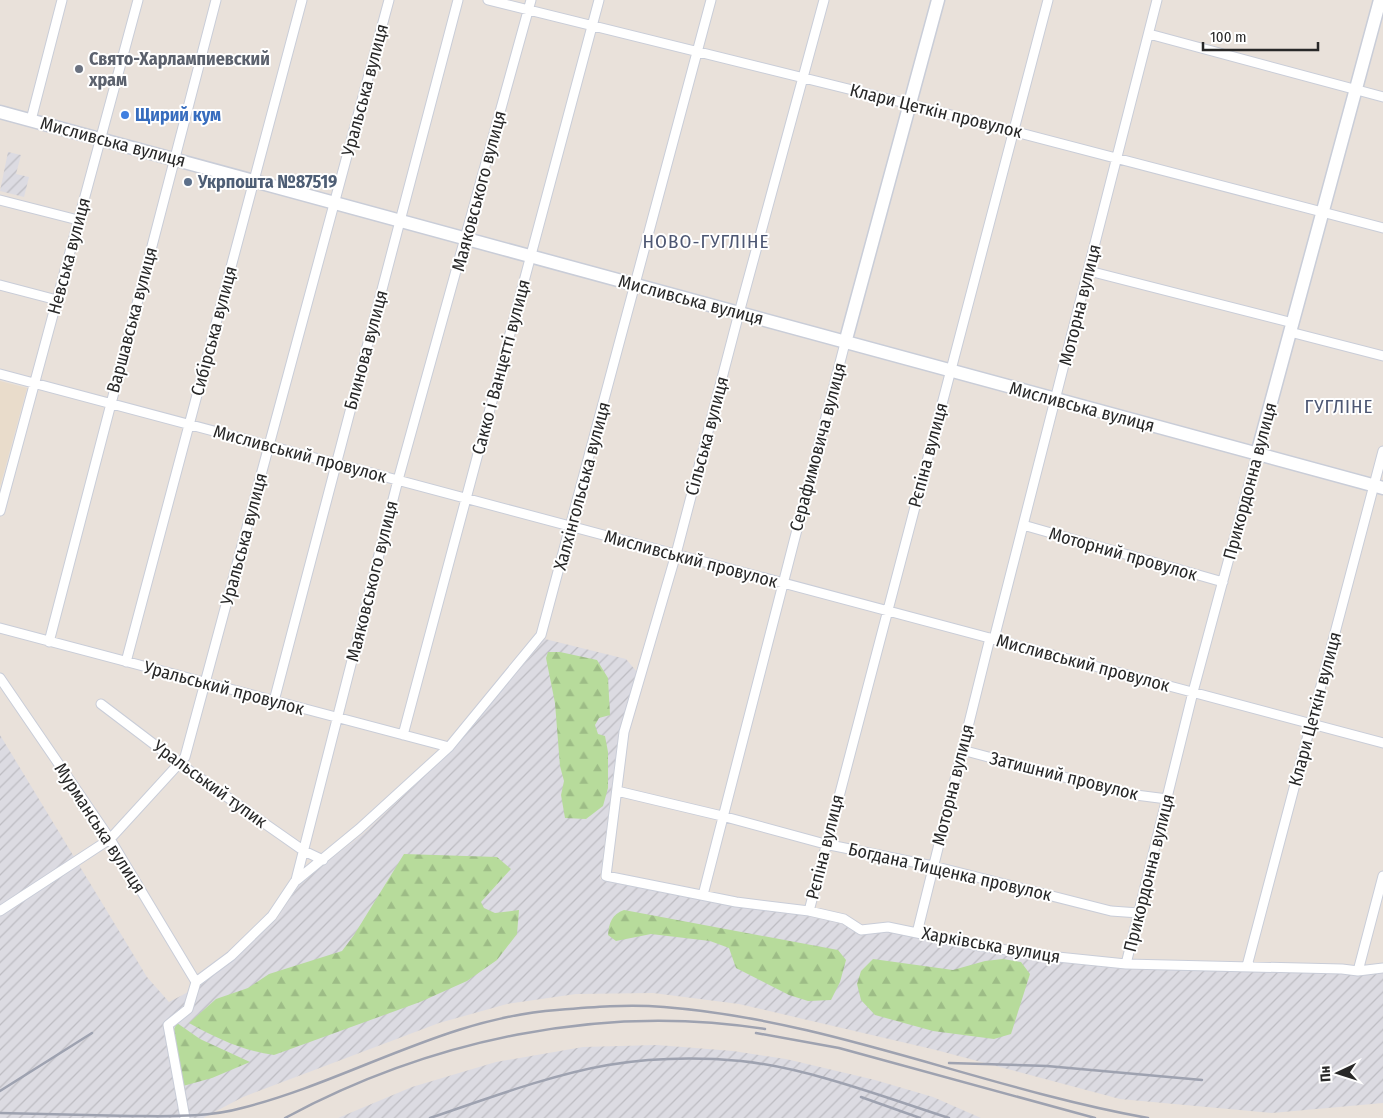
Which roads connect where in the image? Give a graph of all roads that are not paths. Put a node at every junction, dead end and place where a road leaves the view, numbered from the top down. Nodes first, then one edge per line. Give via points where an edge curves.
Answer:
1 (62, 0) edge
2 (138, 0) edge
3 (216, 0) edge
4 (302, 0) edge
5 (389, 0) edge
6 (458, 0) edge
7 (488, 0) edge
8 (531, 0) edge
9 (599, 0) edge
10 (711, 0) edge
11 (824, 0) edge
12 (938, 0) edge
13 (1048, 0) edge
14 (1157, 0) edge
15 (1380, 0) edge
16 (528, 11) junction
17 (591, 27) junction
18 (1149, 34) junction
19 (696, 52) junction
20 (803, 78) junction
21 (1356, 90) junction
22 (1383, 97) edge
23 (909, 104) junction
24 (0, 112) edge
25 (31, 120) junction
26 (1014, 131) junction
27 (100, 139) junction
28 (1117, 158) junction
29 (174, 159) junction
30 (253, 181) junction
31 (0, 200) edge
32 (334, 203) junction
33 (1323, 212) junction
34 (78, 220) junction
35 (400, 221) junction
36 (1383, 228) edge
37 (466, 239) junction
38 (530, 256) junction
39 (1089, 271) junction
40 (0, 285) edge
41 (635, 285) junction
42 (57, 300) junction
43 (738, 313) junction
44 (1292, 327) junction
45 (845, 342) junction
46 (1383, 356) edge
47 (950, 371) junction
48 (0, 374) edge
49 (34, 383) junction
50 (1056, 400) junction
51 (110, 403) junction
52 (190, 425) junction
53 (269, 446) junction
54 (1383, 451) edge
55 (1257, 454) junction
56 (337, 464) junction
57 (398, 480) junction
58 (1378, 487) edge
59 (466, 498) junction
60 (0, 511) edge
61 (571, 526) junction
62 (1023, 526) junction
63 (676, 554) junction
64 (1222, 582) junction
65 (782, 583) junction
66 (887, 611) junction
67 (0, 628) edge
68 (992, 639) junction
69 (49, 642) junction
70 (126, 662) junction
71 (0, 678) edge
72 (206, 683) junction
73 (1193, 692) junction
74 (274, 701) junction
75 (101, 704) dead end
76 (338, 718) junction
77 (1311, 724) junction
78 (403, 735) junction
79 (1383, 743) edge
80 (449, 747) junction
81 (962, 750) junction
82 (180, 764) junction
83 (617, 791) junction
84 (1167, 799) junction
85 (722, 816) junction
86 (110, 839) junction
87 (825, 844) junction
88 (304, 851) junction
89 (323, 860) junction
90 (932, 866) junction
91 (606, 876) joint
92 (1383, 876) edge
93 (296, 880) junction
94 (702, 895) junction
95 (0, 911) edge
96 (808, 911) junction
97 (1139, 913) junction
98 (917, 933) junction
99 (1126, 964) junction
100 (1247, 966) junction
101 (1383, 968) edge
102 (1358, 971) junction
103 (196, 982) junction
104 (185, 1118) edge

1 - 25 street
2 - 27 street, Невська вулиця
3 - 29 street, Варшавська вулиця
4 - 30 street, Сибірська вулиця
5 - 32 street, Уральська вулиця
6 - 35 street, Блинова вулиця
7 - 16 street, Клари Цеткін провулок
8 - 16 street, Маяковського вулиця
9 - 17 street, Сакко і Ванцетті вулиця
10 - 19 street, Халхінгольська вулиця
11 - 20 street, Сільська вулиця
12 - 23 street, Серафимовича вулиця
13 - 26 street, Рєпіна вулиця
14 - 18 street, Моторна вулиця
15 - 21 street, Прикордонна вулиця
16 - 17 street, Клари Цеткін провулок
16 - 37 street, Маяковського вулиця
17 - 19 street, Клари Цеткін провулок
17 - 38 street, Сакко і Ванцетті вулиця
18 - 21 street
18 - 28 street, Моторна вулиця
19 - 20 street, Клари Цеткін провулок
19 - 41 street, Халхінгольська вулиця
20 - 23 street, Клари Цеткін провулок
20 - 43 street, Сільська вулиця
21 - 22 street
21 - 33 street, Прикордонна вулиця
23 - 26 street, Клари Цеткін провулок
23 - 45 street, Серафимовича вулиця
24 - 25 street, Мисливська вулиця
25 - 27 street, Мисливська вулиця
26 - 28 street, Клари Цеткін провулок
26 - 47 street, Рєпіна вулиця
27 - 29 street, Мисливська вулиця
27 - 34 street, Невська вулиця
28 - 33 street, Клари Цеткін провулок
28 - 39 street, Моторна вулиця
29 - 30 street, Мисливська вулиця
29 - 51 street, Варшавська вулиця
30 - 32 street, Мисливська вулиця
30 - 52 street, Сибірська вулиця
31 - 34 street
32 - 35 street, Мисливська вулиця
32 - 53 street, Уральська вулиця
33 - 36 street, Клари Цеткін провулок
33 - 44 street, Прикордонна вулиця
34 - 42 street, Невська вулиця
35 - 37 street, Мисливська вулиця
35 - 56 street, Блинова вулиця
37 - 38 street, Мисливська вулиця
37 - 57 street, Маяковського вулиця
38 - 41 street, Мисливська вулиця
38 - 59 street, Сакко і Ванцетті вулиця
39 - 44 street
39 - 50 street, Моторна вулиця
40 - 42 street
41 - 43 street, Мисливська вулиця
41 - 61 street, Халхінгольська вулиця
42 - 49 street, Невська вулиця
43 - 45 street, Мисливська вулиця
43 - 63 street, Сільська вулиця
44 - 46 street
44 - 55 street, Прикордонна вулиця
45 - 47 street, Мисливська вулиця
45 - 65 street, Серафимовича вулиця
47 - 50 street, Мисливська вулиця
47 - 66 street, Рєпіна вулиця
48 - 49 street, Мисливський провулок
49 - 51 street, Мисливський провулок
49 - 60 street, Невська вулиця
50 - 55 street, Мисливська вулиця
50 - 62 street, Моторна вулиця
51 - 52 street, Мисливський провулок
51 - 69 street, Варшавська вулиця
52 - 53 street, Мисливський провулок
52 - 70 street, Сибірська вулиця
53 - 56 street, Мисливський провулок
53 - 72 street, Уральська вулиця
54 - 58 street, Клари Цеткін вулиця
55 - 58 street, Мисливська вулиця
55 - 64 street, Прикордонна вулиця
56 - 57 street, Мисливський провулок
56 - 74 street, Блинова вулиця
57 - 59 street, Мисливський провулок
57 - 76 street, Маяковського вулиця
58 - 77 street, Клари Цеткін вулиця
59 - 61 street, Мисливський провулок
59 - 78 street, Сакко і Ванцетті вулиця
61 - 63 street, Мисливський провулок
61 - 80 street, Халхінгольська вулиця via 541,635
62 - 64 street, Моторний провулок
62 - 68 street, Моторна вулиця
63 - 65 street, Мисливський провулок
63 - 83 street, Сільська вулиця via 624,732
64 - 73 street, Прикордонна вулиця
65 - 66 street, Мисливський провулок
65 - 85 street, Серафимовича вулиця
66 - 68 street, Мисливський провулок
66 - 87 street, Рєпіна вулиця
67 - 69 street, Уральський провулок
68 - 73 street, Мисливський провулок
68 - 81 street, Моторна вулиця
69 - 70 street, Уральський провулок
70 - 72 street, Уральський провулок
71 - 86 street, Мурманська вулиця
72 - 74 street, Уральський провулок
72 - 82 street, Уральська вулиця via 188,749
73 - 77 street, Мисливський провулок
73 - 84 street, Прикордонна вулиця
74 - 76 street, Уральський провулок
75 - 82 street, Уральський тупик
76 - 78 street, Уральський провулок
76 - 88 street, Маяковського вулиця
77 - 79 street, Мисливський провулок
77 - 100 street, Клари Цеткін вулиця
78 - 80 street, Уральський провулок
80 - 89 street, Халхінгольська вулиця
81 - 84 street, Затишний провулок via 1128,794
81 - 90 street, Моторна вулиця
82 - 86 street, Уральська вулиця
82 - 88 street, Уральський тупик
83 - 85 street, Богдана Тищенка провулок
83 - 91 street, Сільська вулиця
84 - 97 street, Прикордонна вулиця
85 - 87 street, Богдана Тищенка провулок
85 - 94 street, Серафимовича вулиця
86 - 95 street, Уральська вулиця
86 - 103 street, Мурманська вулиця
87 - 90 street, Богдана Тищенка провулок
87 - 96 street, Рєпіна вулиця
88 - 89 street, Уральський тупик
88 - 93 street, Маяковського вулиця
89 - 93 street, Халхінгольська вулиця
90 - 97 street, Богдана Тищенка провулок via 1112,911
90 - 98 street, Моторна вулиця
91 - 94 street, Харківська вулиця
92 - 102 street
93 - 103 street, Маяковського вулиця via 272,916 231,956
94 - 96 street, Харківська вулиця
96 - 98 street, Харківська вулиця via 844,919 861,930 888,927
97 - 99 street, Прикордонна вулиця
98 - 99 street, Харківська вулиця via 1048,956
99 - 100 street, Харківська вулиця
100 - 102 street, Харківська вулиця
101 - 102 street, Харківська вулиця
103 - 104 street via 188,1009 168,1025

